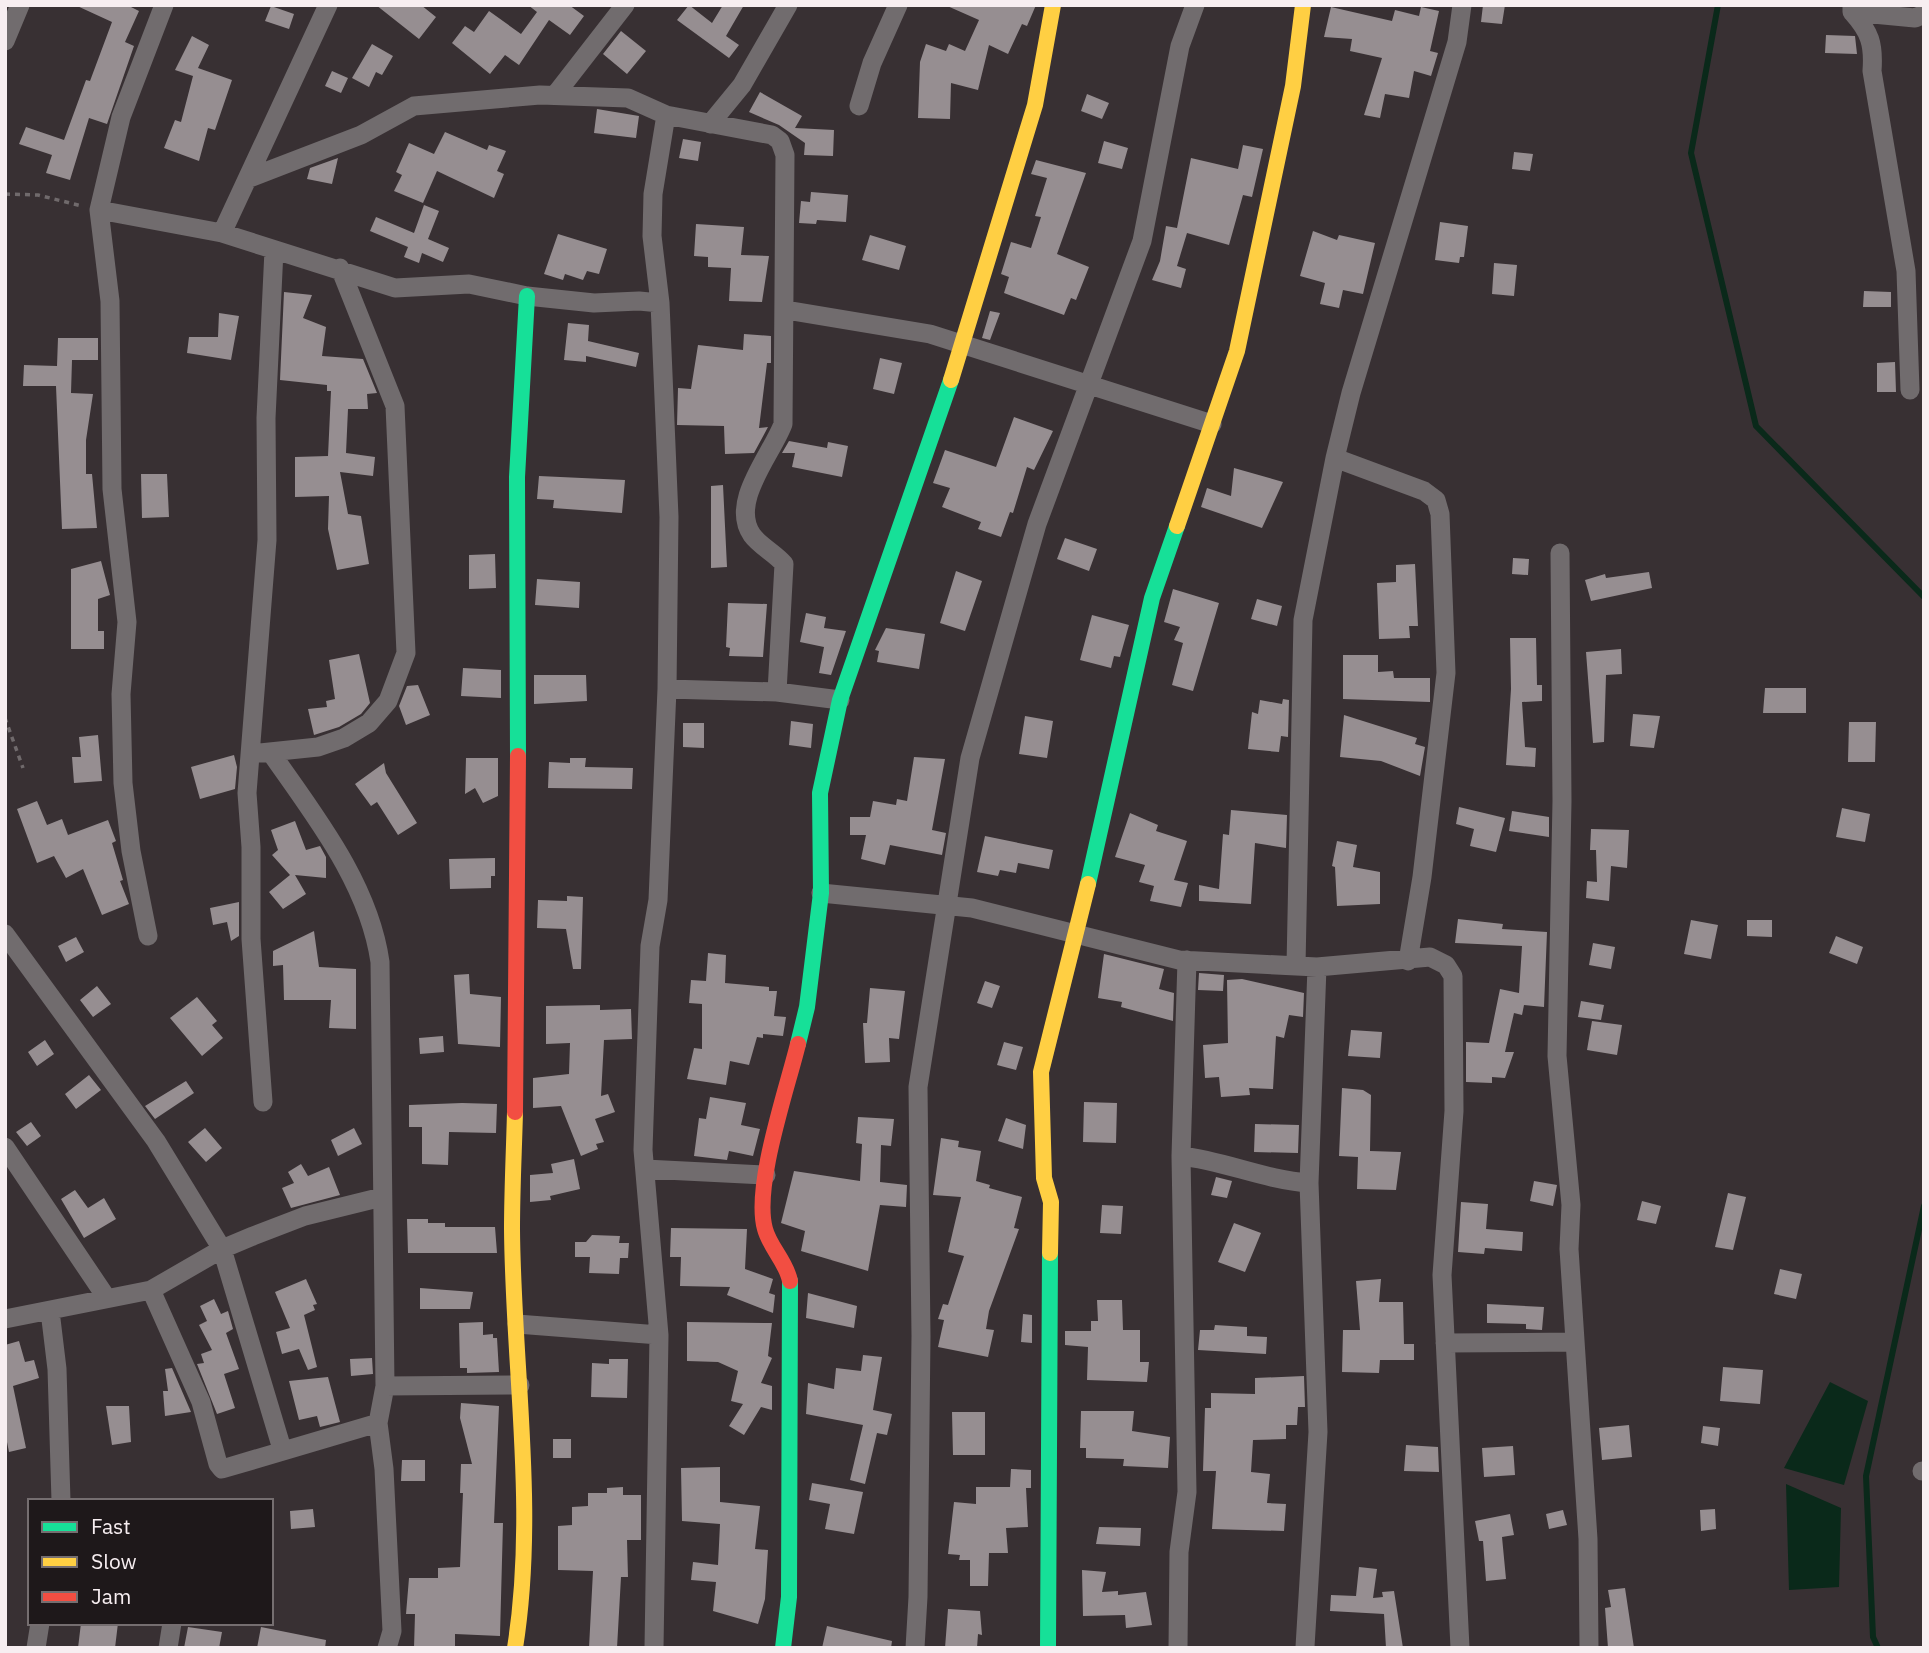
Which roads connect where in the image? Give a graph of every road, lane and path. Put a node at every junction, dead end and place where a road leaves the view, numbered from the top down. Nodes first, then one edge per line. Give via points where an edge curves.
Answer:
1 (20, 5) edge
2 (164, 5) edge
3 (328, 5) edge
4 (625, 5) edge
5 (788, 5) edge
6 (898, 5) edge
7 (1053, 5) edge
8 (1195, 5) edge
9 (1303, 5) edge
10 (1462, 5) edge
11 (1852, 8) edge
12 (1924, 14) edge
13 (5, 41) edge
14 (555, 95) junction
15 (859, 106) dead end
16 (666, 115) junction
17 (710, 124) junction
18 (247, 179) junction
19 (5, 194) edge
20 (99, 210) junction
21 (222, 233) junction
22 (274, 250) junction
23 (340, 268) junction
24 (527, 296) junction
25 (660, 303) junction
26 (786, 310) junction
27 (963, 343) junction
28 (1088, 387) junction
29 (1910, 390) dead end
30 (1212, 424) junction
31 (1335, 458) junction
32 (1560, 553) dead end
33 (667, 689) junction
34 (777, 692) junction
35 (840, 700) junction
36 (5, 718) edge
37 (261, 753) junction
38 (23, 768) dead end
39 (821, 893) junction
40 (947, 904) junction
41 (5, 934) edge
42 (1077, 934) junction
43 (148, 936) dead end
44 (1187, 960) junction
45 (1408, 961) junction
46 (1296, 966) junction
47 (1317, 968) junction
48 (263, 1102) dead end
49 (5, 1147) edge
50 (1181, 1156) junction
51 (645, 1169) junction
52 (765, 1175) junction
53 (1309, 1183) junction
54 (382, 1197) junction
55 (222, 1249) junction
56 (151, 1290) junction
57 (106, 1297) junction
58 (50, 1311) junction
59 (5, 1320) edge
60 (517, 1324) junction
61 (659, 1335) junction
62 (1575, 1342) junction
63 (1445, 1343) junction
64 (520, 1385) junction
65 (385, 1386) junction
66 (378, 1423) junction
67 (282, 1449) junction
68 (61, 1499) edge
69 (40, 1625) edge
70 (172, 1625) edge
71 (1305, 1647) edge
72 (36, 1648) edge
73 (168, 1648) edge
74 (387, 1648) edge
75 (515, 1648) edge
76 (654, 1648) edge
77 (783, 1648) edge
78 (915, 1648) edge
79 (1048, 1648) edge
80 (1178, 1648) edge
81 (1460, 1648) edge
82 (1589, 1648) edge

1 - 13 street
2 - 20 street via 121,117
3 - 18 street
4 - 14 street
5 - 17 street via 742,85
6 - 15 street
7 - 27 street via 1035,105
8 - 28 street via 1180,46 1142,241
9 - 30 street via 1293,86 1237,351
10 - 31 street via 1457,42
11 - 12 street via 1915,18
11 - 29 street via 1874,46 1872,71 1906,271
14 - 16 street via 628,98
14 - 18 street via 414,106 361,135
16 - 17 street
16 - 25 street via 653,194 652,236
17 - 26 street via 772,135 783,148
18 - 21 street
19 - 20 path via 38,195
20 - 21 street
20 - 43 street via 110,301 112,489 127,599 120,733 123,783
21 - 22 street
22 - 23 street
22 - 37 street via 266,418
23 - 24 street via 396,288 469,284
23 - 37 street via 395,406 407,653 388,701 369,723 318,747
24 - 25 street
24 - 60 street via 517,477 518,1007 512,1230
25 - 33 street via 669,517
26 - 27 street
26 - 34 street via 783,424 775,447 760,464 747,507 752,535 785,565
27 - 28 street
27 - 35 street
28 - 30 street
28 - 40 street via 1037,524 970,758
30 - 42 street via 1152,598
31 - 45 street via 1424,491 1436,500 1440,514 1446,673
31 - 46 street via 1303,620
32 - 62 street via 1557,1056 1571,1205
33 - 34 street
33 - 51 street via 658,900 650,946
34 - 35 street
35 - 39 street via 820,793
36 - 38 path
37 - 48 street via 247,793 251,939
37 - 54 street via 322,827 377,936
39 - 40 street
39 - 52 street via 807,1007
40 - 42 street
40 - 78 street via 918,1087 921,1336
41 - 55 street via 156,1141
42 - 44 street
42 - 79 street via 1041,1072 1044,1178 1051,1202
44 - 46 street
44 - 50 street
45 - 47 street
45 - 63 street via 1430,957 1446,965 1452,976 1454,1111 1442,1275
46 - 47 street
47 - 53 street
49 - 57 street
50 - 53 street via 1281,1181
50 - 80 street via 1187,1492 1179,1552
51 - 52 street
51 - 61 street
52 - 77 street via 765,1231 787,1266 792,1290 789,1597
53 - 71 street via 1318,1432
54 - 55 street via 305,1216
54 - 65 street
55 - 56 street
55 - 67 street
56 - 57 street
56 - 67 street via 201,1402 222,1469
57 - 58 street
58 - 59 street
58 - 68 street via 57,1369
60 - 61 street
60 - 64 street
61 - 76 street
62 - 63 street
62 - 82 street via 1588,1539
63 - 81 street
64 - 65 street
64 - 75 street via 523,1597
65 - 66 street
66 - 67 street
66 - 74 street via 392,1631
69 - 72 street
70 - 73 street

